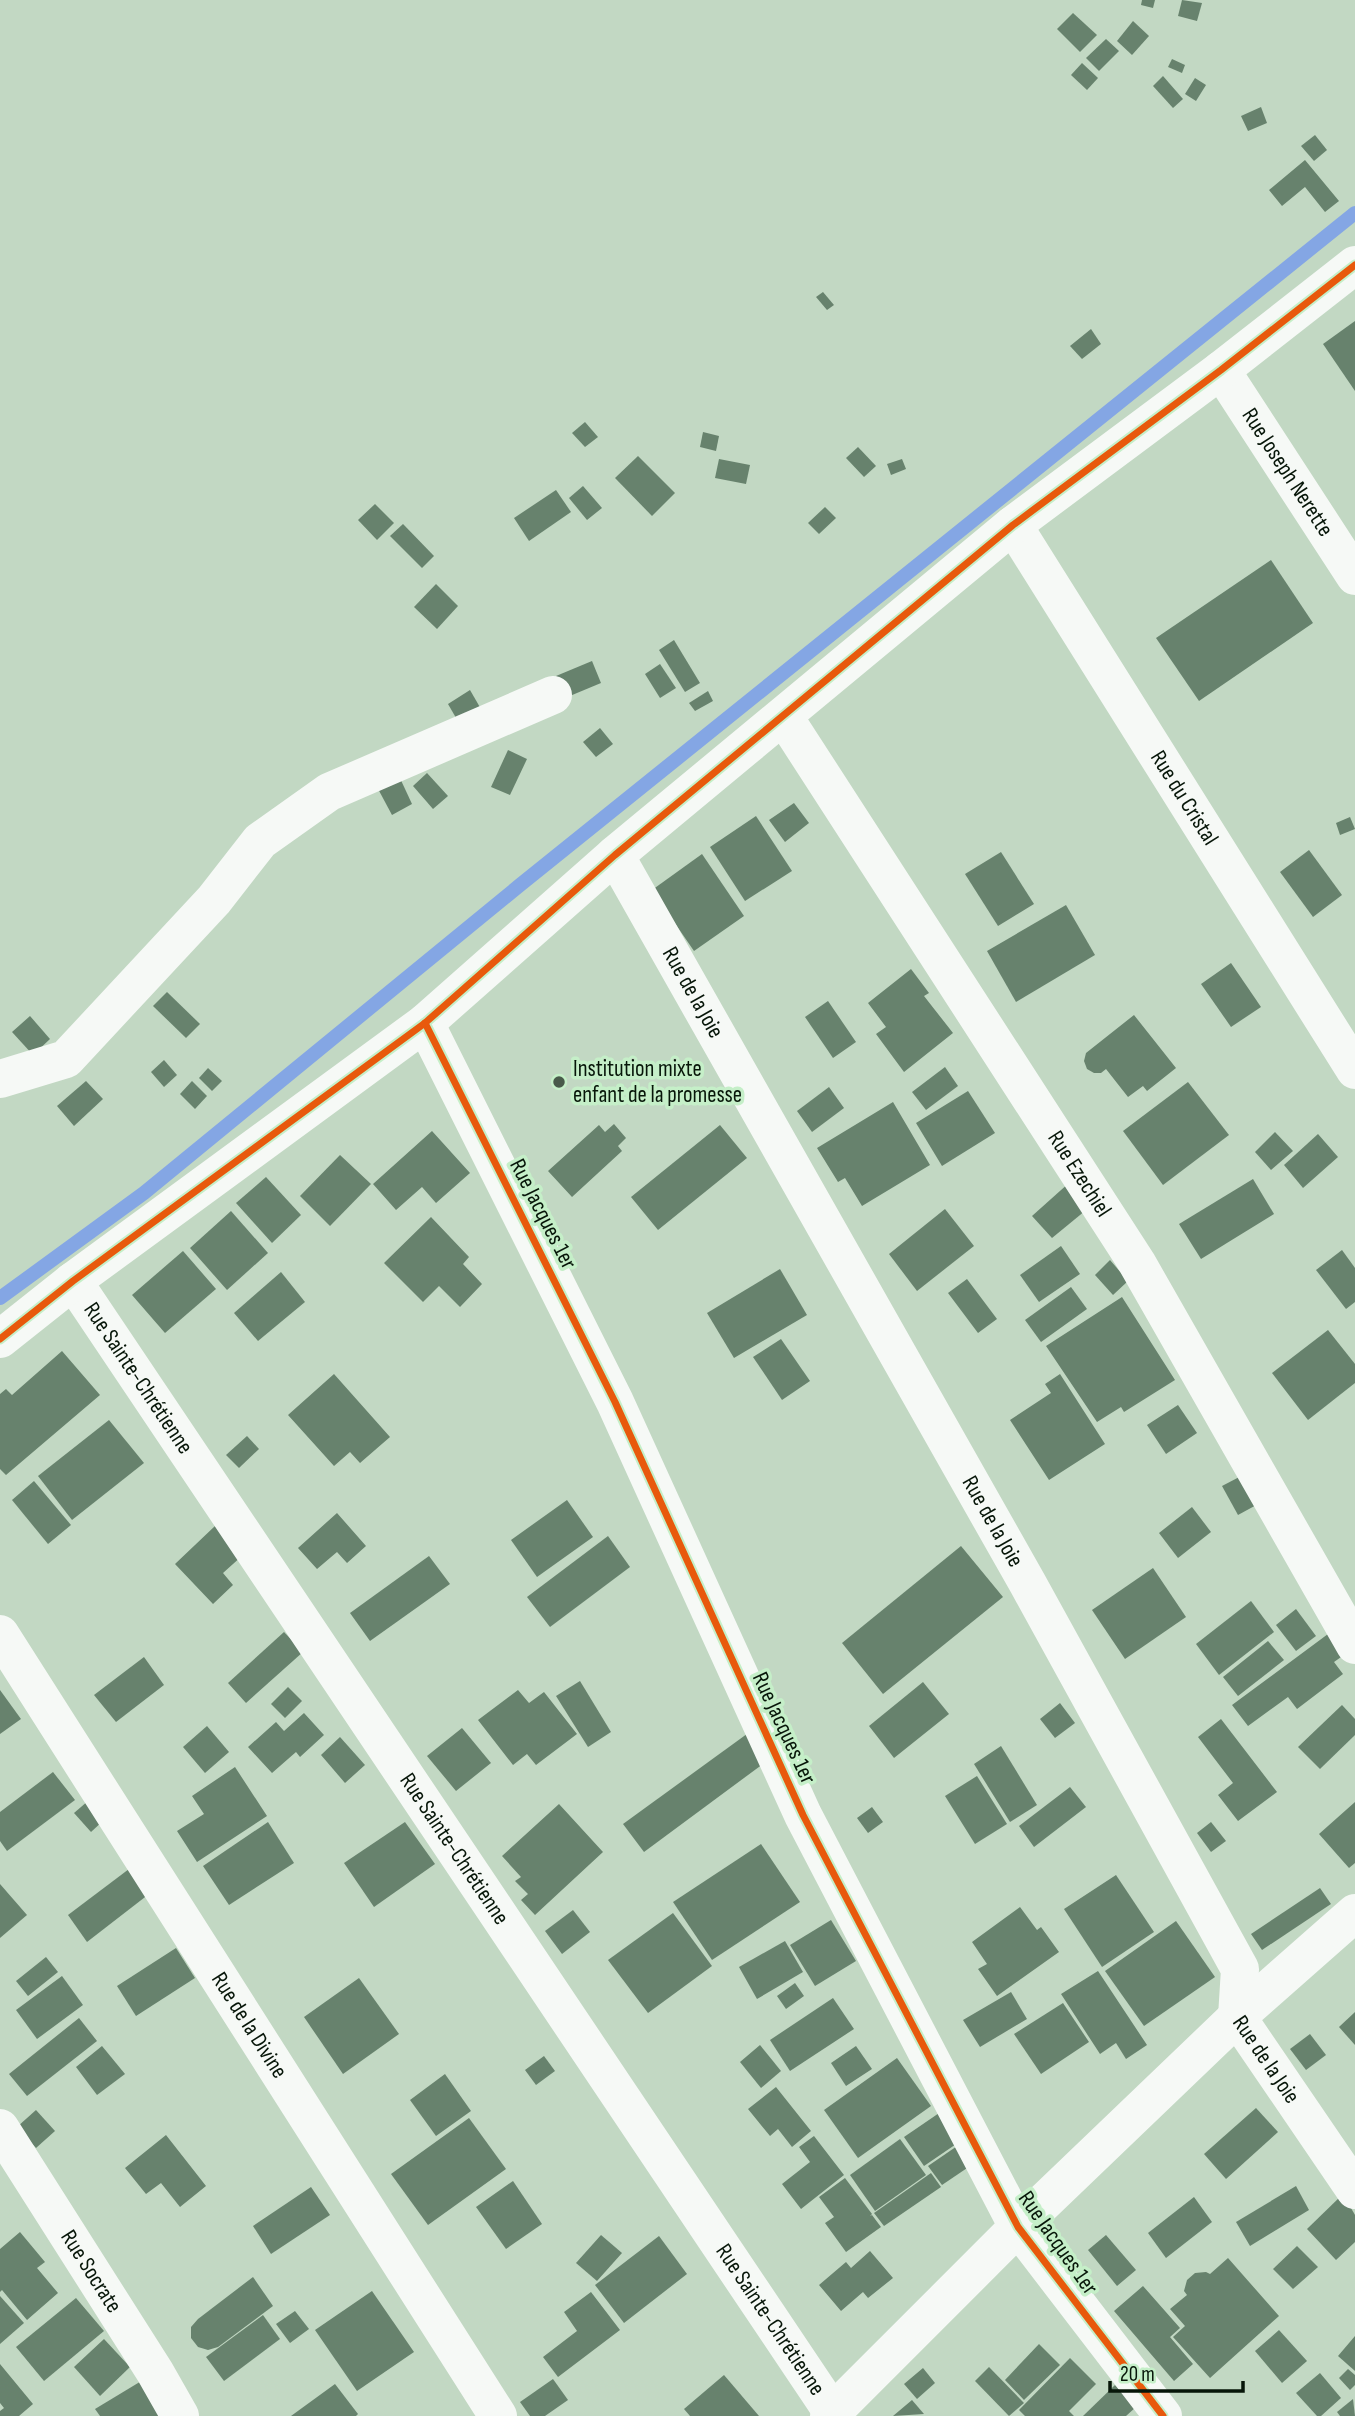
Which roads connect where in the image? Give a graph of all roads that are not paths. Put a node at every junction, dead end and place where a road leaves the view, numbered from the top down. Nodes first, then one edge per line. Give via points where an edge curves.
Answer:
1 (1355, 265) edge
2 (1221, 370) junction
3 (1013, 525) junction
4 (1355, 576) edge
5 (553, 695) dead end
6 (783, 717) junction
7 (615, 855) junction
8 (425, 1023) junction
9 (1355, 1070) edge
10 (0, 1079) edge
11 (73, 1282) junction
12 (0, 1339) edge
13 (0, 1634) edge
14 (1355, 1645) edge
15 (1355, 1913) edge
16 (1237, 2017) junction
17 (0, 2129) edge
18 (1355, 2190) edge
19 (1018, 2227) junction
20 (832, 2415) edge
21 (180, 2416) edge
22 (498, 2416) edge
23 (1163, 2416) edge

1 - 2 street
2 - 3 street
2 - 4 street, Rue Joseph Nerette
3 - 6 street
3 - 9 street, Rue du Cristal
5 - 10 street via 329,792 260,841 214,900 66,1059
6 - 7 street
6 - 14 street, Rue Ezechiel via 1138,1263
7 - 8 street
7 - 16 street, Rue de la Joie via 1240,1969
8 - 11 street
8 - 19 street, Rue Jacques 1er via 615,1402 803,1815
11 - 12 street
11 - 20 street, Rue Sainte-Chrétienne
13 - 22 street, Rue de la Divine
15 - 16 street
16 - 18 street, Rue de la Joie
16 - 19 street
17 - 21 street, Rue Socrate
19 - 20 street
19 - 23 street, Rue Jacques 1er

